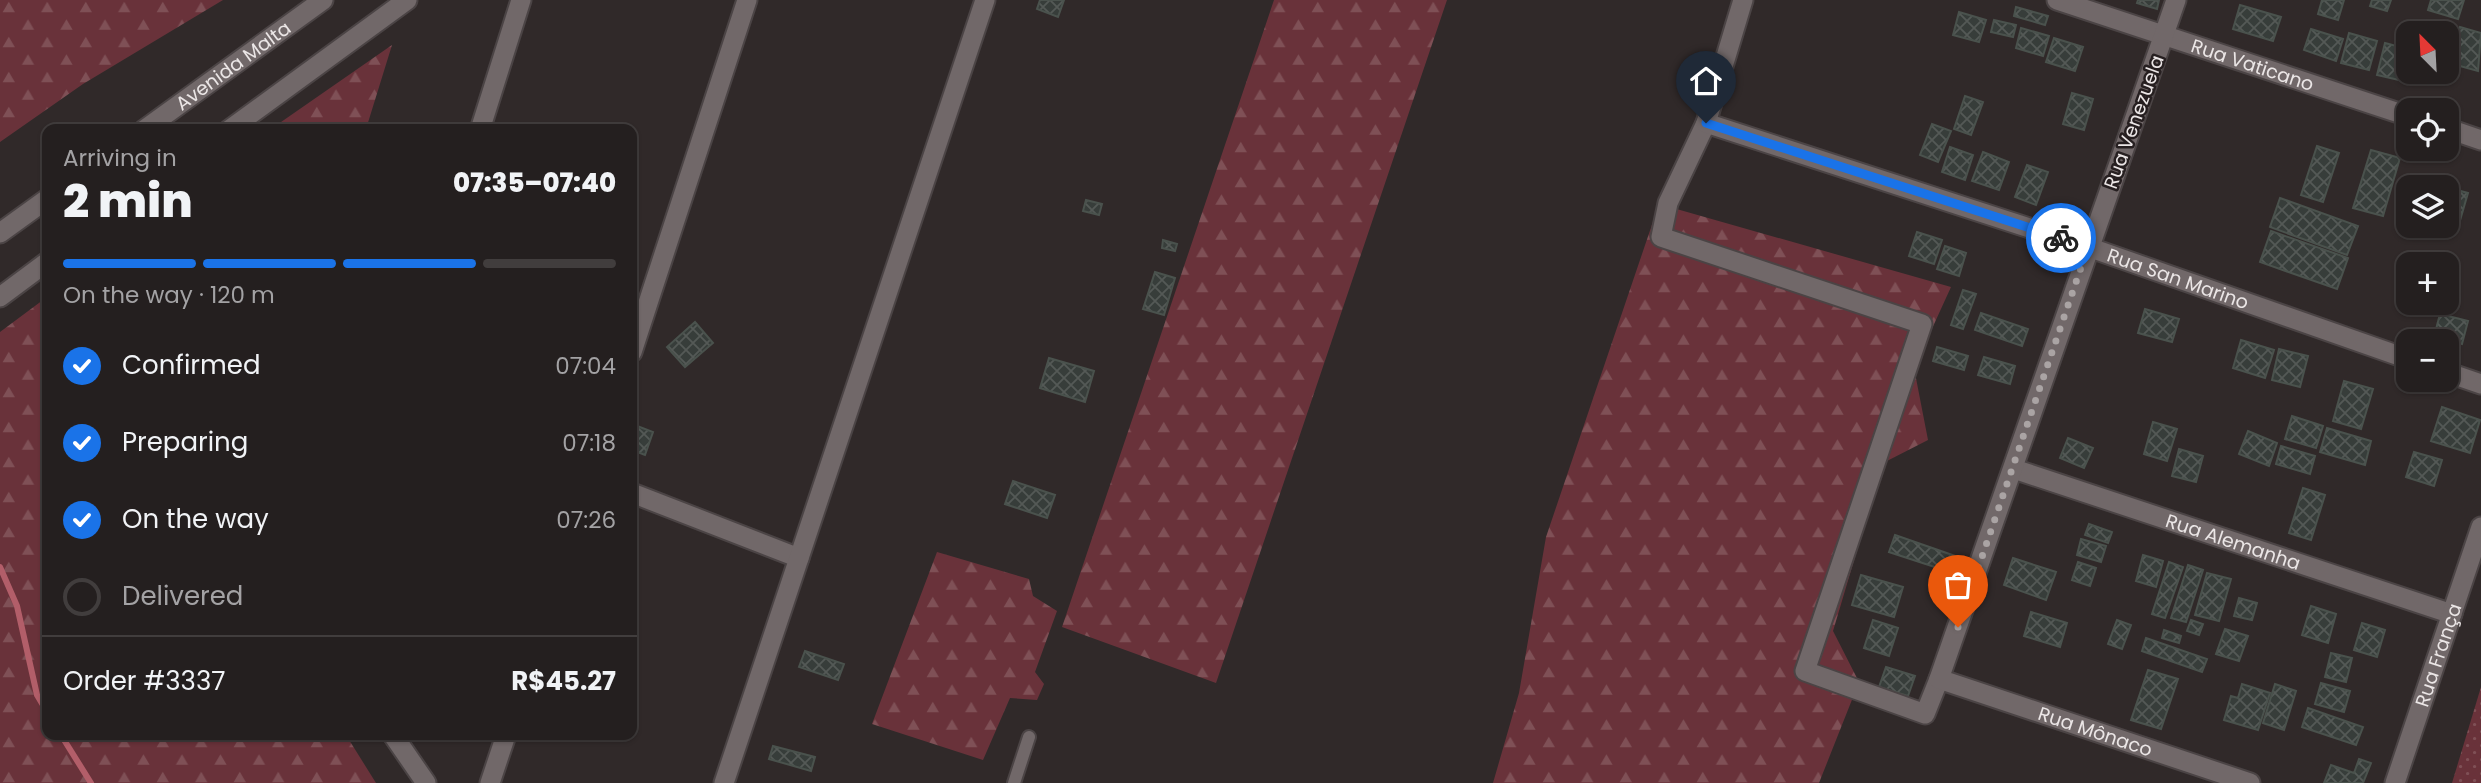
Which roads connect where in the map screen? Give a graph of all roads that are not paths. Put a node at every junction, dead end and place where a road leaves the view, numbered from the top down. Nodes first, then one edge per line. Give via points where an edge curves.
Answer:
1 (323, 0) edge
2 (407, 0) edge
3 (521, 0) edge
4 (747, 0) edge
5 (985, 0) edge
6 (1743, 0) edge
7 (2057, 0) edge
8 (2176, 0) edge
9 (2165, 36) junction
10 (2396, 112) edge
11 (1706, 123) junction
12 (152, 124) edge
13 (237, 124) edge
14 (482, 124) edge
15 (2459, 132) edge
16 (2481, 140) edge
17 (42, 203) edge
18 (0, 233) edge
19 (2088, 247) junction
20 (42, 266) edge
21 (0, 297) edge
22 (637, 337) edge
23 (2396, 355) edge
24 (2459, 376) edge
25 (2481, 384) edge
26 (2014, 469) junction
27 (637, 494) edge
28 (2481, 527) edge
29 (799, 558) junction
30 (2452, 614) junction
31 (1939, 680) junction
32 (1029, 737) dead end
33 (396, 740) edge
34 (504, 740) edge
35 (426, 783) edge
36 (490, 783) edge
37 (724, 783) edge
38 (1014, 783) edge
39 (2250, 783) edge
40 (2395, 783) edge

1 - 12 street, Avenida Malta
2 - 13 street
3 - 14 street
4 - 22 street
5 - 29 street
6 - 11 street
7 - 9 street, Rua Vaticano
8 - 9 street, Rua Venezuela
9 - 10 street, Rua Vaticano
9 - 19 street, Rua Venezuela
11 - 19 street, Rua San Marino
11 - 31 street, Rua Venezuela via 1668,203 1661,237 1922,324 1805,671 1925,714
15 - 16 street
17 - 18 street
19 - 23 street, Rua San Marino
19 - 26 street, Rua Venezuela
20 - 21 street
24 - 25 street
26 - 30 street, Rua Alemanha
26 - 31 street, Rua Venezuela
27 - 29 street
28 - 30 street, Rua França
29 - 37 street
30 - 40 street, Rua França
31 - 39 street, Rua Mônaco
32 - 38 lane
33 - 35 street
34 - 36 street

